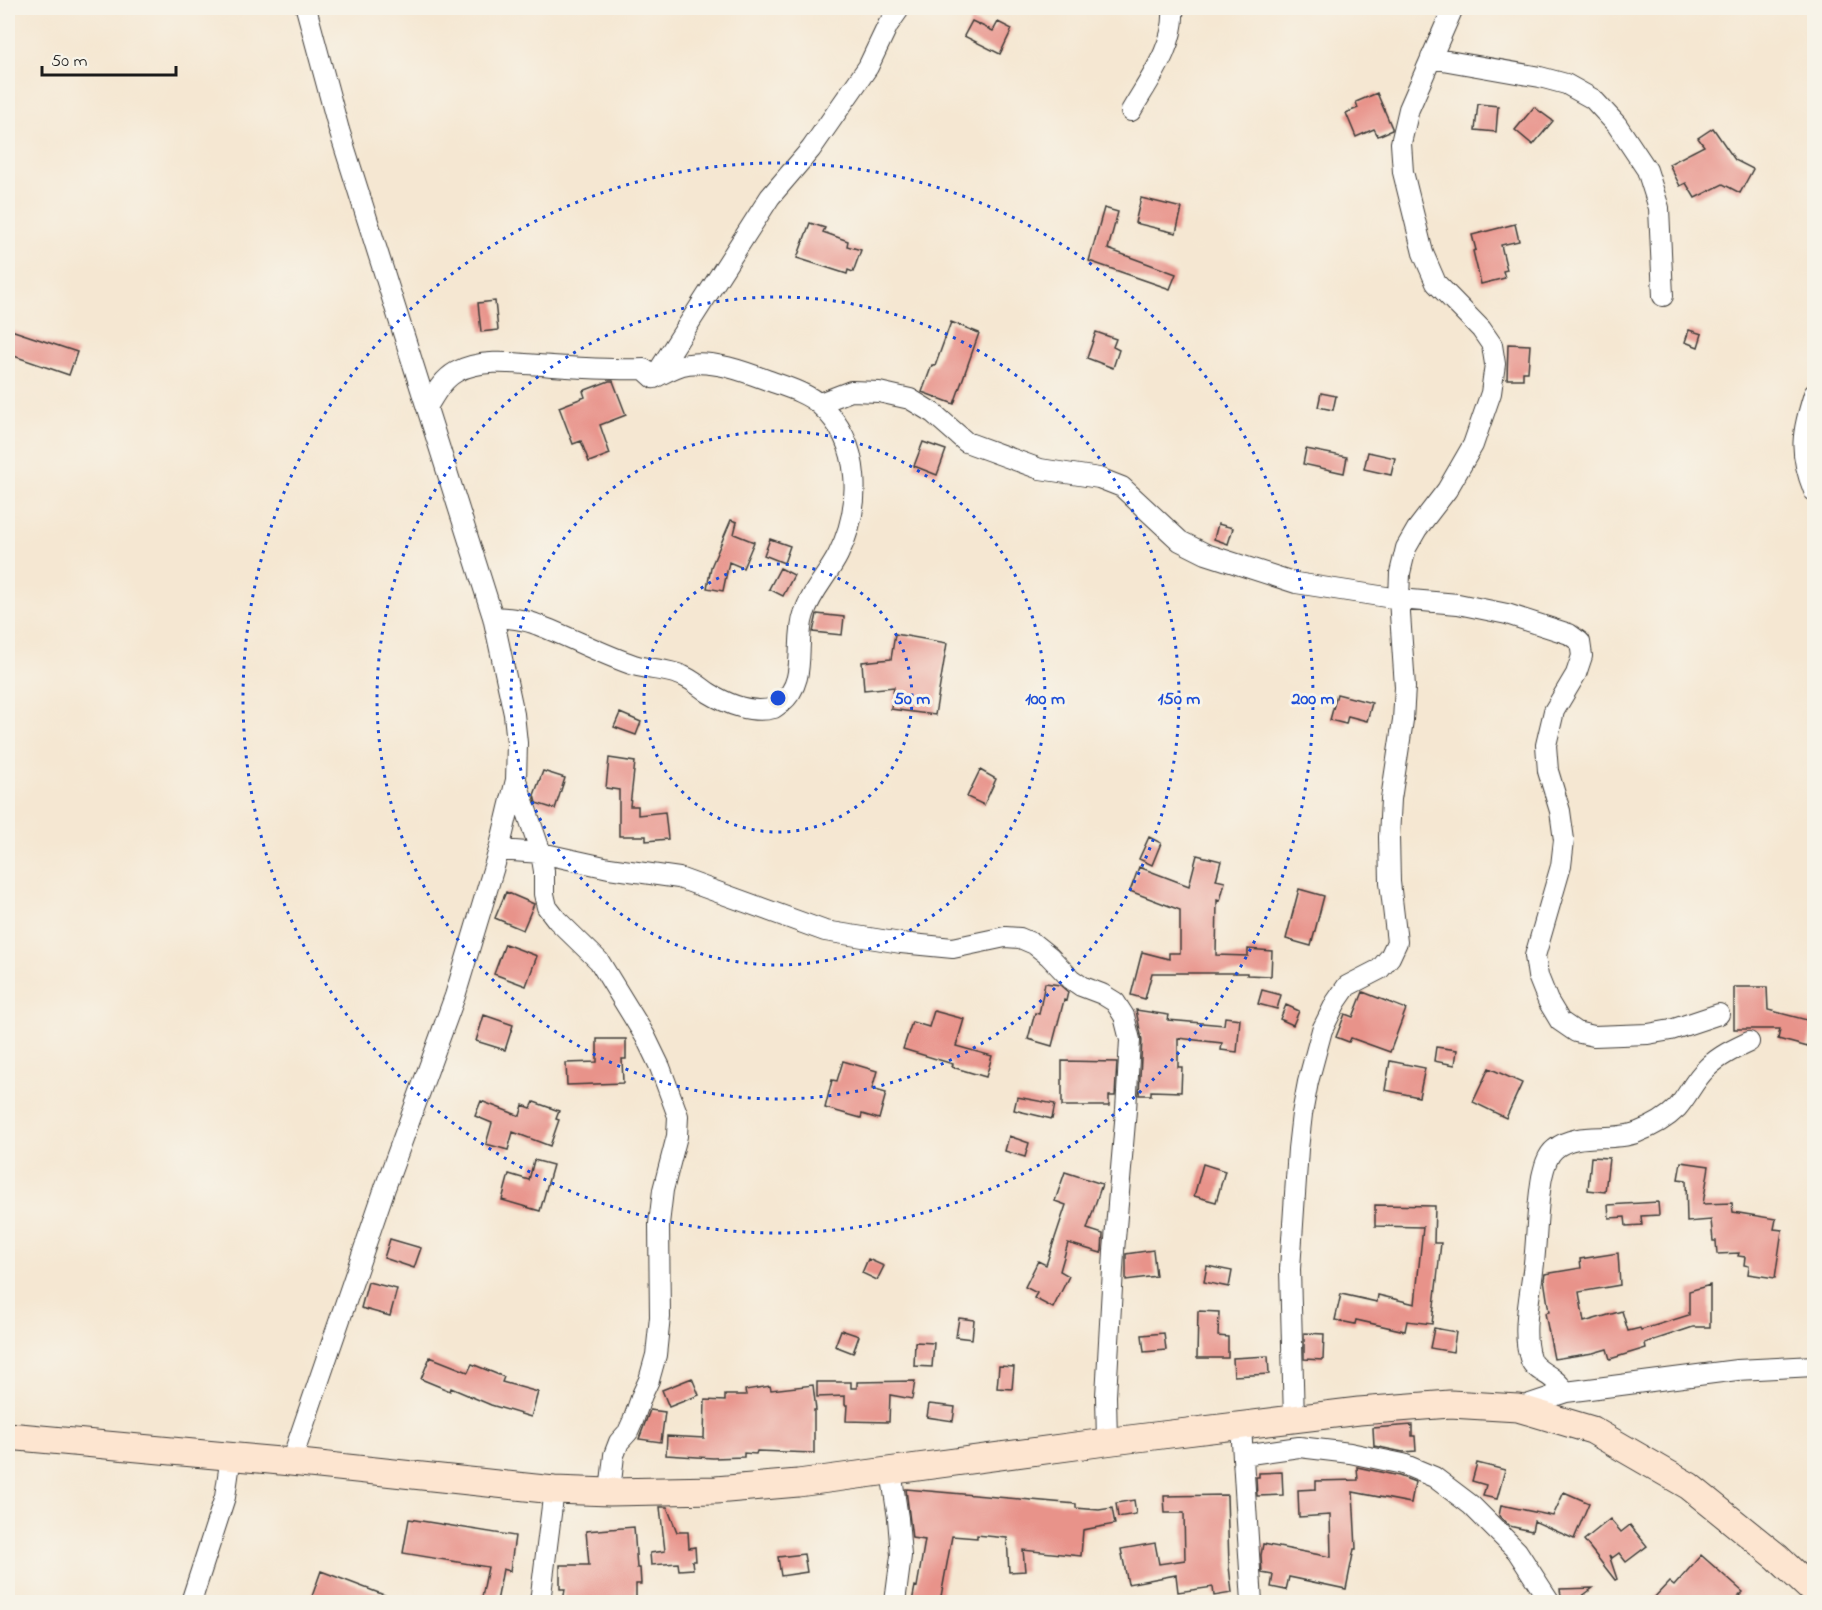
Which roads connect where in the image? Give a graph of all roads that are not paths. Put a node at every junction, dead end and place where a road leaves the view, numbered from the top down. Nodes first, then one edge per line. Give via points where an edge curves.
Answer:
1 (306, 8) edge
2 (900, 8) edge
3 (1173, 8) edge
4 (1453, 8) edge
5 (1431, 58) junction
6 (1131, 111) dead end
7 (1663, 296) dead end
8 (654, 378) junction
9 (1815, 394) edge
10 (819, 403) junction
11 (427, 407) junction
12 (1815, 490) edge
13 (1399, 599) junction
14 (493, 617) junction
15 (516, 780) junction
16 (499, 850) junction
17 (541, 853) junction
18 (1719, 1014) dead end
19 (1749, 1042) dead end
20 (1815, 1366) edge
21 (1566, 1392) junction
22 (1518, 1408) junction
23 (1294, 1420) junction
24 (1241, 1426) junction
25 (8, 1436) edge
26 (1107, 1442) junction
27 (1243, 1455) junction
28 (231, 1456) junction
29 (291, 1462) junction
30 (891, 1470) junction
31 (554, 1490) junction
32 (610, 1492) junction
33 (1815, 1592) edge
34 (191, 1602) edge
35 (540, 1602) edge
36 (895, 1602) edge
37 (1252, 1602) edge
38 (1550, 1602) edge

1 - 11 street via 339,130
2 - 8 street via 868,67 811,149 770,196
3 - 6 street via 1167,48
4 - 5 street
5 - 7 street via 1540,77 1566,84 1593,99 1617,125 1647,170 1659,208
5 - 13 street via 1401,143 1403,172 1423,254 1437,283 1492,345 1496,364 1491,393 1473,445 1406,548
8 - 10 street via 687,364 709,364 743,371
8 - 11 street via 644,369 499,363 472,366 443,381
9 - 12 street via 1802,443 1803,458
10 - 13 street via 851,391 910,399 966,442 1040,469 1099,478 1122,487 1180,541 1206,554 1296,583
10 - 14 street via 843,432 851,452 854,507 838,557 803,614 797,678 790,695 775,708 752,710 729,704 669,670 636,665 536,624
11 - 14 street
13 - 18 street via 1458,604 1507,614 1569,634 1580,642 1582,656 1554,711 1546,745 1564,840 1561,866 1535,956 1538,976 1560,1021 1576,1032 1614,1036 1671,1030
13 - 23 street via 1405,687 1389,837 1397,942 1380,969 1347,986 1336,1002 1322,1030 1308,1082 1298,1149 1290,1269
14 - 15 street via 514,714
15 - 16 street
15 - 17 street
16 - 17 street
16 - 29 street via 455,996
17 - 26 street via 679,878 825,931 953,948 998,938 1020,938 1034,944 1081,986 1115,1002 1124,1016 1130,1040 1113,1251
17 - 32 street via 547,907 599,961 645,1036 678,1116 659,1224 660,1317 656,1355 633,1421 614,1455
19 - 21 street via 1707,1067 1677,1108 1650,1126 1620,1136 1570,1140 1548,1157 1538,1210 1528,1347 1530,1360 1538,1370
20 - 21 street via 1737,1370
21 - 22 street
22 - 23 main road via 1450,1404
22 - 33 main road via 1592,1430 1689,1486
23 - 24 main road
24 - 26 main road
24 - 27 street
25 - 28 main road
26 - 30 main road
27 - 37 street
27 - 38 street via 1299,1447 1403,1464 1434,1477 1471,1505 1516,1551
28 - 29 main road
28 - 34 street via 225,1497
29 - 31 main road
30 - 32 main road via 716,1490
30 - 36 street via 901,1556
31 - 32 main road
31 - 35 street

